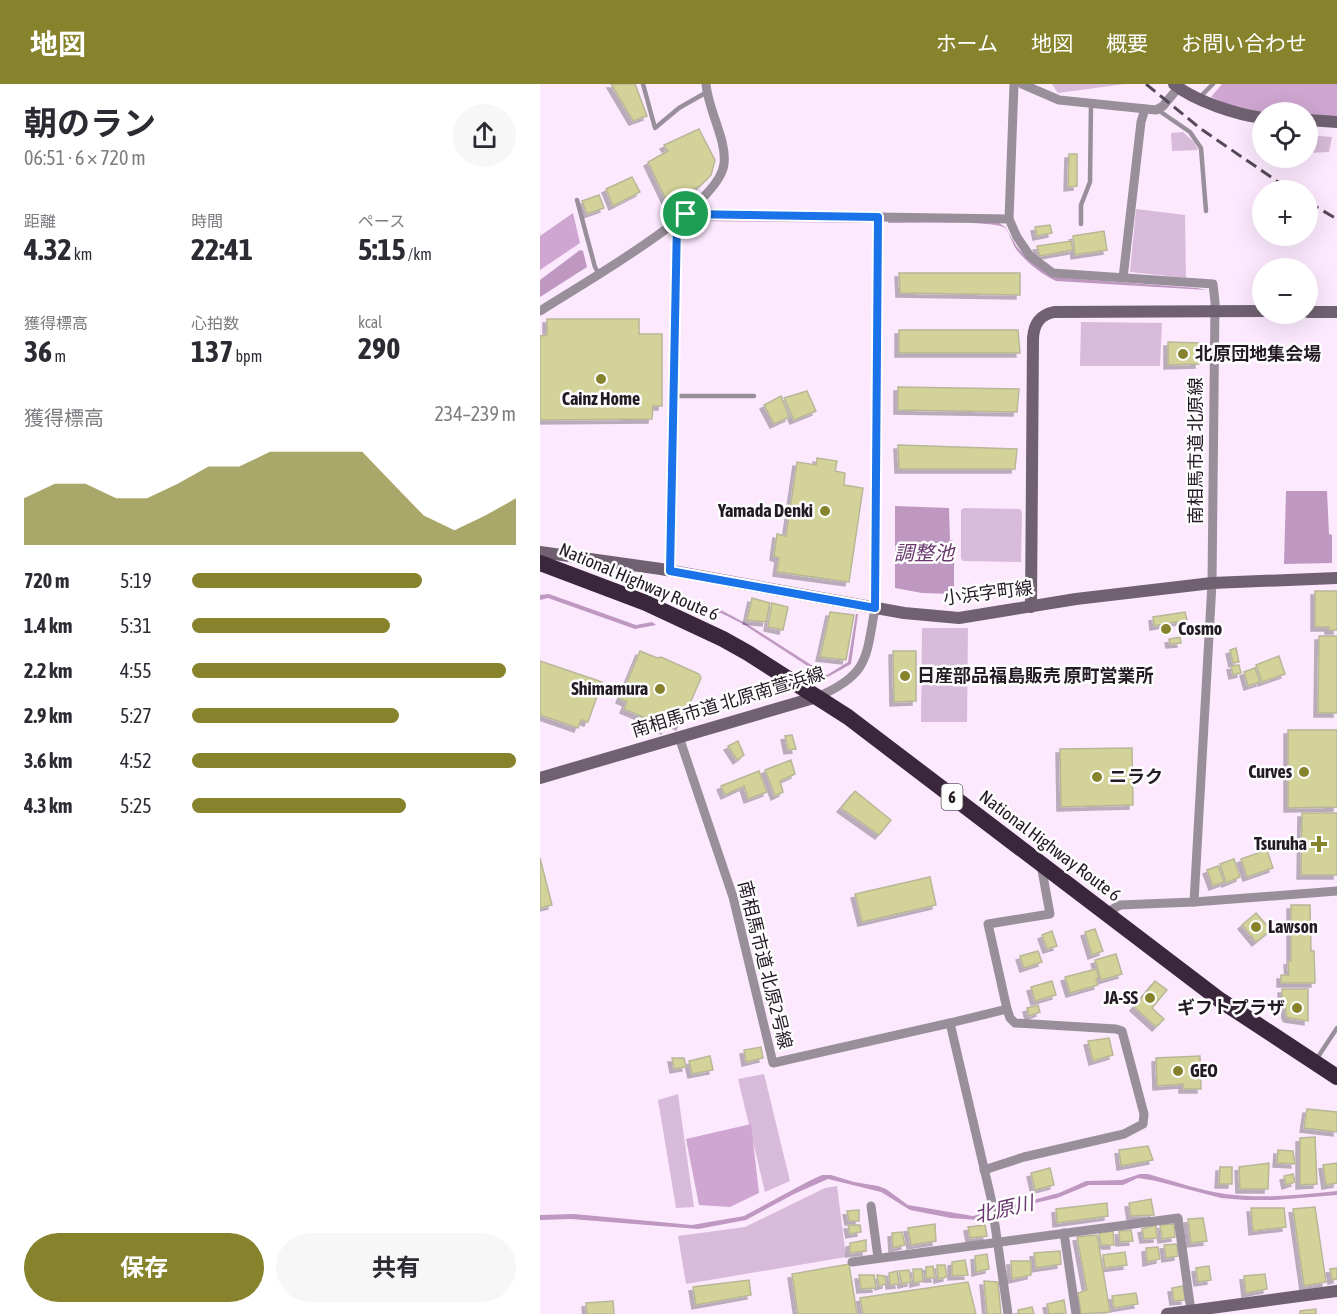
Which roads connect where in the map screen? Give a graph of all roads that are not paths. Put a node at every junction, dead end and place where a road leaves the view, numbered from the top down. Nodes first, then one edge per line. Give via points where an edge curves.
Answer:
1 (643, 84) edge
2 (1014, 84) edge
3 (1022, 84) edge
4 (1213, 84) edge
5 (1176, 86) edge
6 (706, 88) edge
7 (1200, 98) junction
8 (1091, 104) junction
9 (1145, 109) junction
10 (1158, 110) junction
11 (1252, 116) edge
12 (1318, 121) edge
13 (1337, 122) edge
14 (577, 200) dead end
15 (1206, 211) dead end
16 (686, 214) junction
17 (878, 217) junction
18 (1009, 219) junction
19 (677, 222) junction
20 (1081, 224) dead end
21 (598, 274) junction
22 (1124, 278) junction
23 (540, 311) edge
24 (1215, 311) junction
25 (1252, 311) edge
26 (1318, 312) edge
27 (1337, 312) edge
28 (674, 396) junction
29 (754, 396) dead end
30 (540, 552) edge
31 (540, 563) edge
32 (670, 571) junction
33 (1337, 578) edge
34 (1212, 583) junction
35 (1031, 607) junction
36 (875, 608) junction
37 (817, 697) junction
38 (679, 737) junction
39 (540, 778) edge
40 (1041, 864) junction
41 (1337, 891) edge
42 (1194, 902) junction
43 (1106, 913) junction
44 (1007, 1009) junction
45 (950, 1023) junction
46 (1337, 1028) edge
47 (1314, 1063) junction
48 (1337, 1077) edge
49 (984, 1170) junction
50 (871, 1206) dead end
51 (1065, 1233) junction
52 (998, 1242) junction
53 (878, 1258) junction
54 (852, 1262) dead end
55 (1337, 1291) edge
56 (1191, 1311) junction
57 (1008, 1314) edge
58 (1076, 1314) edge
59 (1167, 1314) edge

1 - 6 lane via 655,128
2 - 18 street
3 - 8 street via 1059,100
4 - 7 lane
5 - 7 street
5 - 10 street
6 - 16 street via 724,166 720,177
7 - 11 street
8 - 9 street
8 - 20 lane via 1089,182 1081,205
9 - 10 street
9 - 22 street
10 - 15 lane via 1190,132 1201,148
12 - 13 street
14 - 21 lane
16 - 17 street
16 - 19 street
17 - 18 street
17 - 36 street, 南相馬市道 北原南萱浜線
18 - 22 street, 南相馬市道 北原線 via 1030,256 1053,273
19 - 21 street
19 - 28 street
21 - 23 street
22 - 24 street, 南相馬市道 北原線 via 1213,284
24 - 25 street
24 - 34 street, 南相馬市道 北原線
24 - 35 street via 1054,312 1038,320 1034,328
26 - 27 street
28 - 29 lane
28 - 32 street
30 - 32 street, 小浜字町線
31 - 37 highway, National Highway Route 6 / 6 via 698,627
32 - 36 street, 小浜字町線
33 - 34 street, 小浜字町線
34 - 35 street, 小浜字町線
34 - 42 street, 南相馬市道 北原線
35 - 36 street, 小浜字町線 via 959,618
36 - 37 street, 南相馬市道 北原南萱浜線 via 866,657 858,672
37 - 38 street, 南相馬市道 北原南萱浜線
37 - 40 highway, National Highway Route 6 / 6
38 - 39 street, 南相馬市道 北原南萱浜線
38 - 45 street, 南相馬市道 北原2号線 via 733,897 773,1063
40 - 43 highway, National Highway Route 6 / 6
40 - 44 street via 1050,914 988,924
41 - 42 street
42 - 43 street via 1120,904
43 - 47 highway, National Highway Route 6 / 6 via 1221,1000
44 - 45 street
44 - 49 street via 1015,1023 1122,1031 1144,1114 1143,1124 1124,1134
45 - 49 street
46 - 47 lane
47 - 48 highway, National Highway Route 6 / 6
49 - 52 street
50 - 53 street
51 - 52 street
51 - 56 street via 1178,1218
51 - 58 street
52 - 53 street
52 - 57 street
53 - 54 street
55 - 56 street
56 - 59 street

